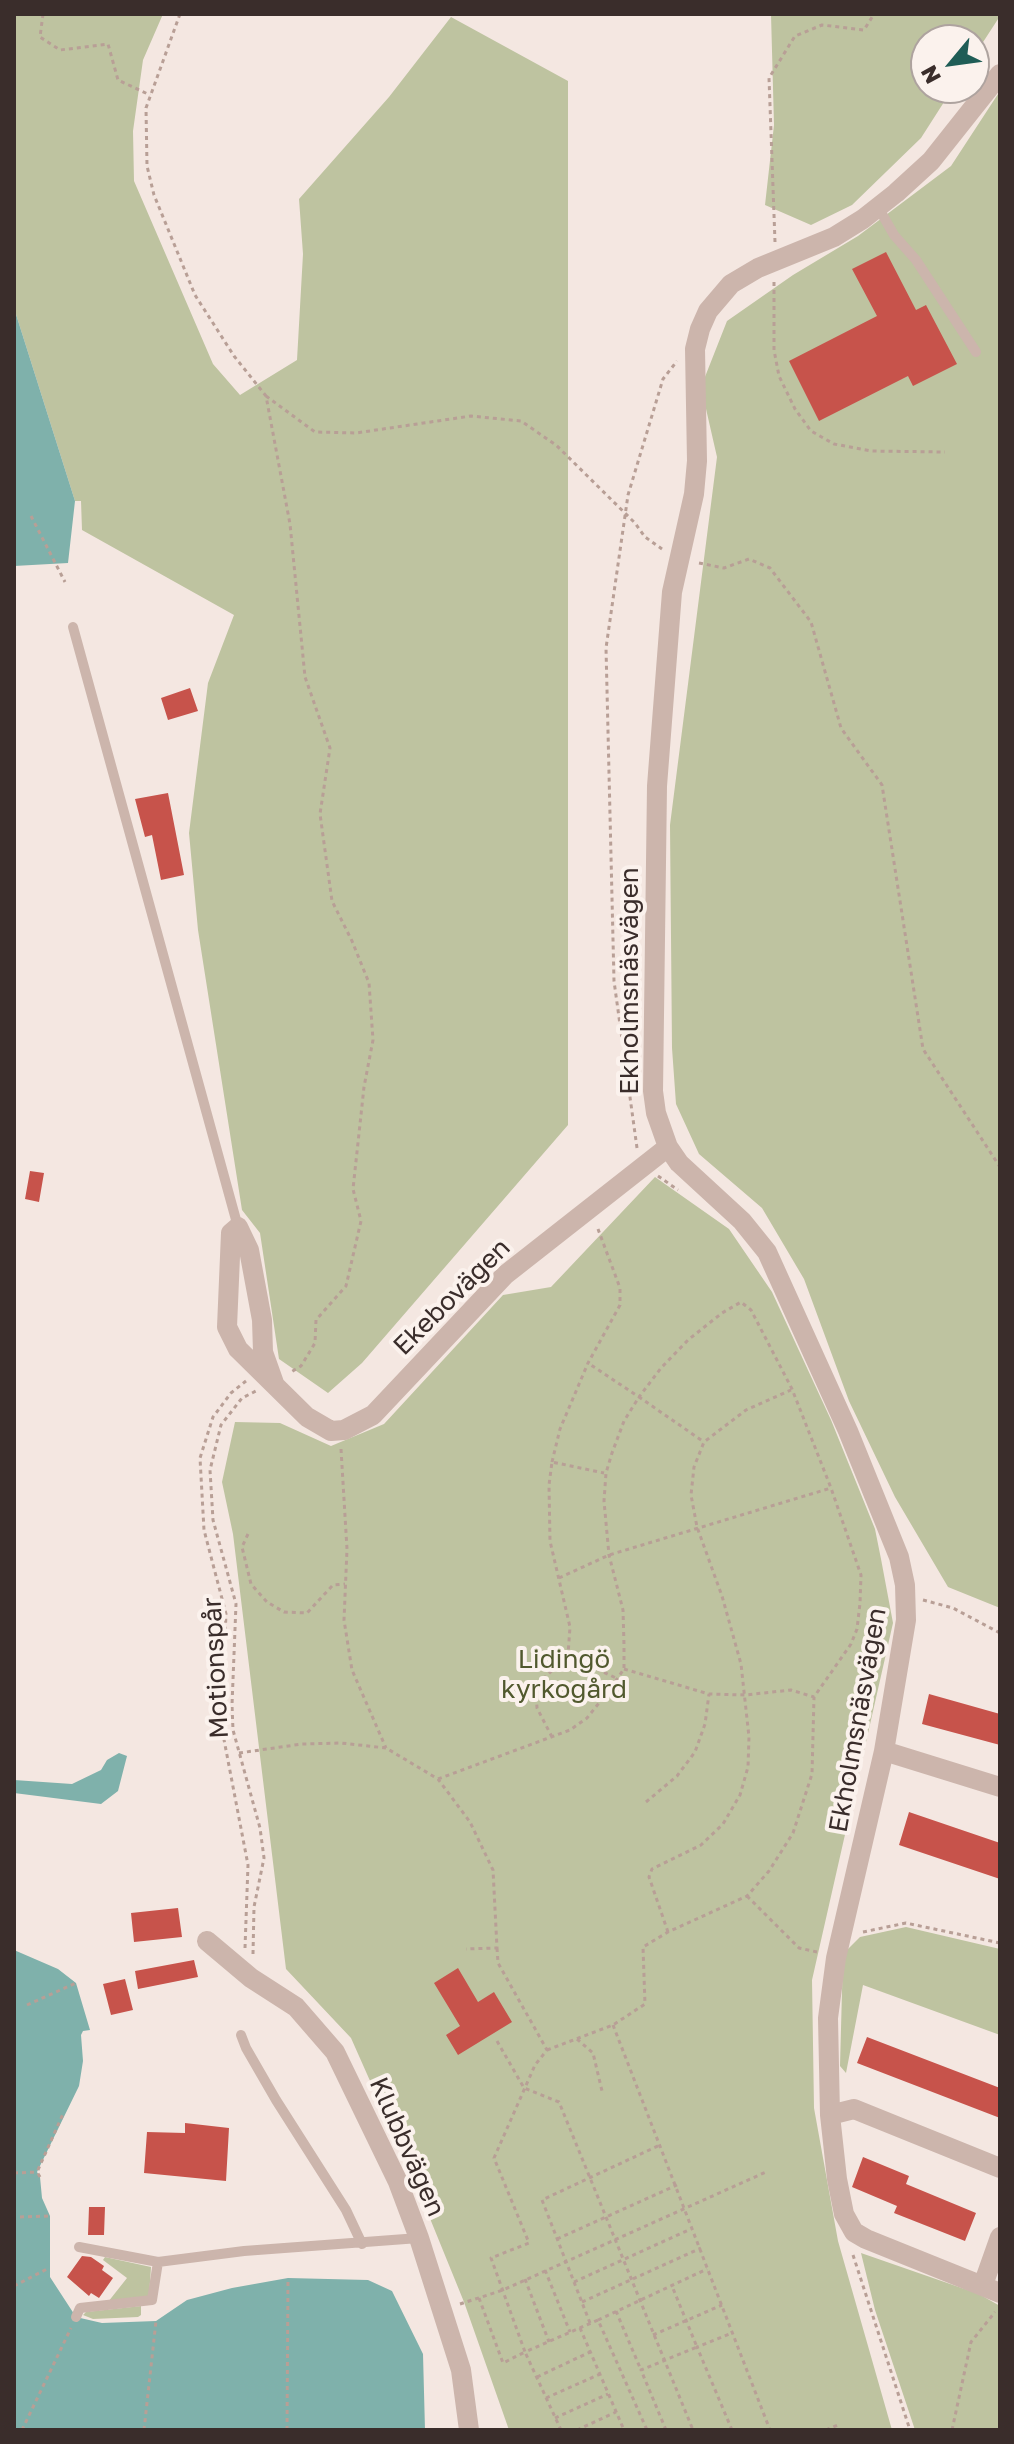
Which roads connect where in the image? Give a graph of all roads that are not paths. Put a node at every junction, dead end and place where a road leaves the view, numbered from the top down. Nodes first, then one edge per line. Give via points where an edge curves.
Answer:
1 (1000, 74) edge
2 (878, 207) junction
3 (976, 352) dead end
4 (73, 627) dead end
5 (668, 1147) junction
6 (238, 1227) junction
7 (269, 1379) junction
8 (884, 1751) junction
9 (1000, 1787) edge
10 (207, 1941) dead end
11 (241, 2035) dead end
12 (830, 2115) junction
13 (1000, 2168) edge
14 (1000, 2237) edge
15 (419, 2238) junction
16 (362, 2244) junction
17 (79, 2247) dead end
18 (158, 2262) junction
19 (991, 2289) edge
20 (76, 2317) road end
21 (469, 2430) edge

1 - 2 street, Ekholmsnäsvägen via 931,161
2 - 3 lane
2 - 5 street, Ekholmsnäsvägen via 834,237 731,284 713,304 695,349 697,461 672,592 657,786 653,1091
4 - 6 lane
5 - 7 street, Ekebovägen via 644,1172 505,1275 373,1415 331,1431 307,1417
5 - 8 street, Ekholmsnäsvägen via 767,1252 899,1557 906,1620
6 - 7 street via 249,1250
6 - 7 street via 231,1233 227,1327 238,1349
8 - 9 street
8 - 12 street, Ekholmsnäsvägen via 836,1958 828,2018
10 - 15 street, Klubbvägen via 296,2007 335,2052
11 - 16 lane
12 - 13 street via 854,2109
12 - 19 street, Ekholmsnäsvägen via 844,2214 854,2232
14 - 19 street
15 - 16 lane
15 - 21 street, Klubbvägen via 461,2370
16 - 18 lane
17 - 18 lane
18 - 20 lane via 152,2300 80,2308

